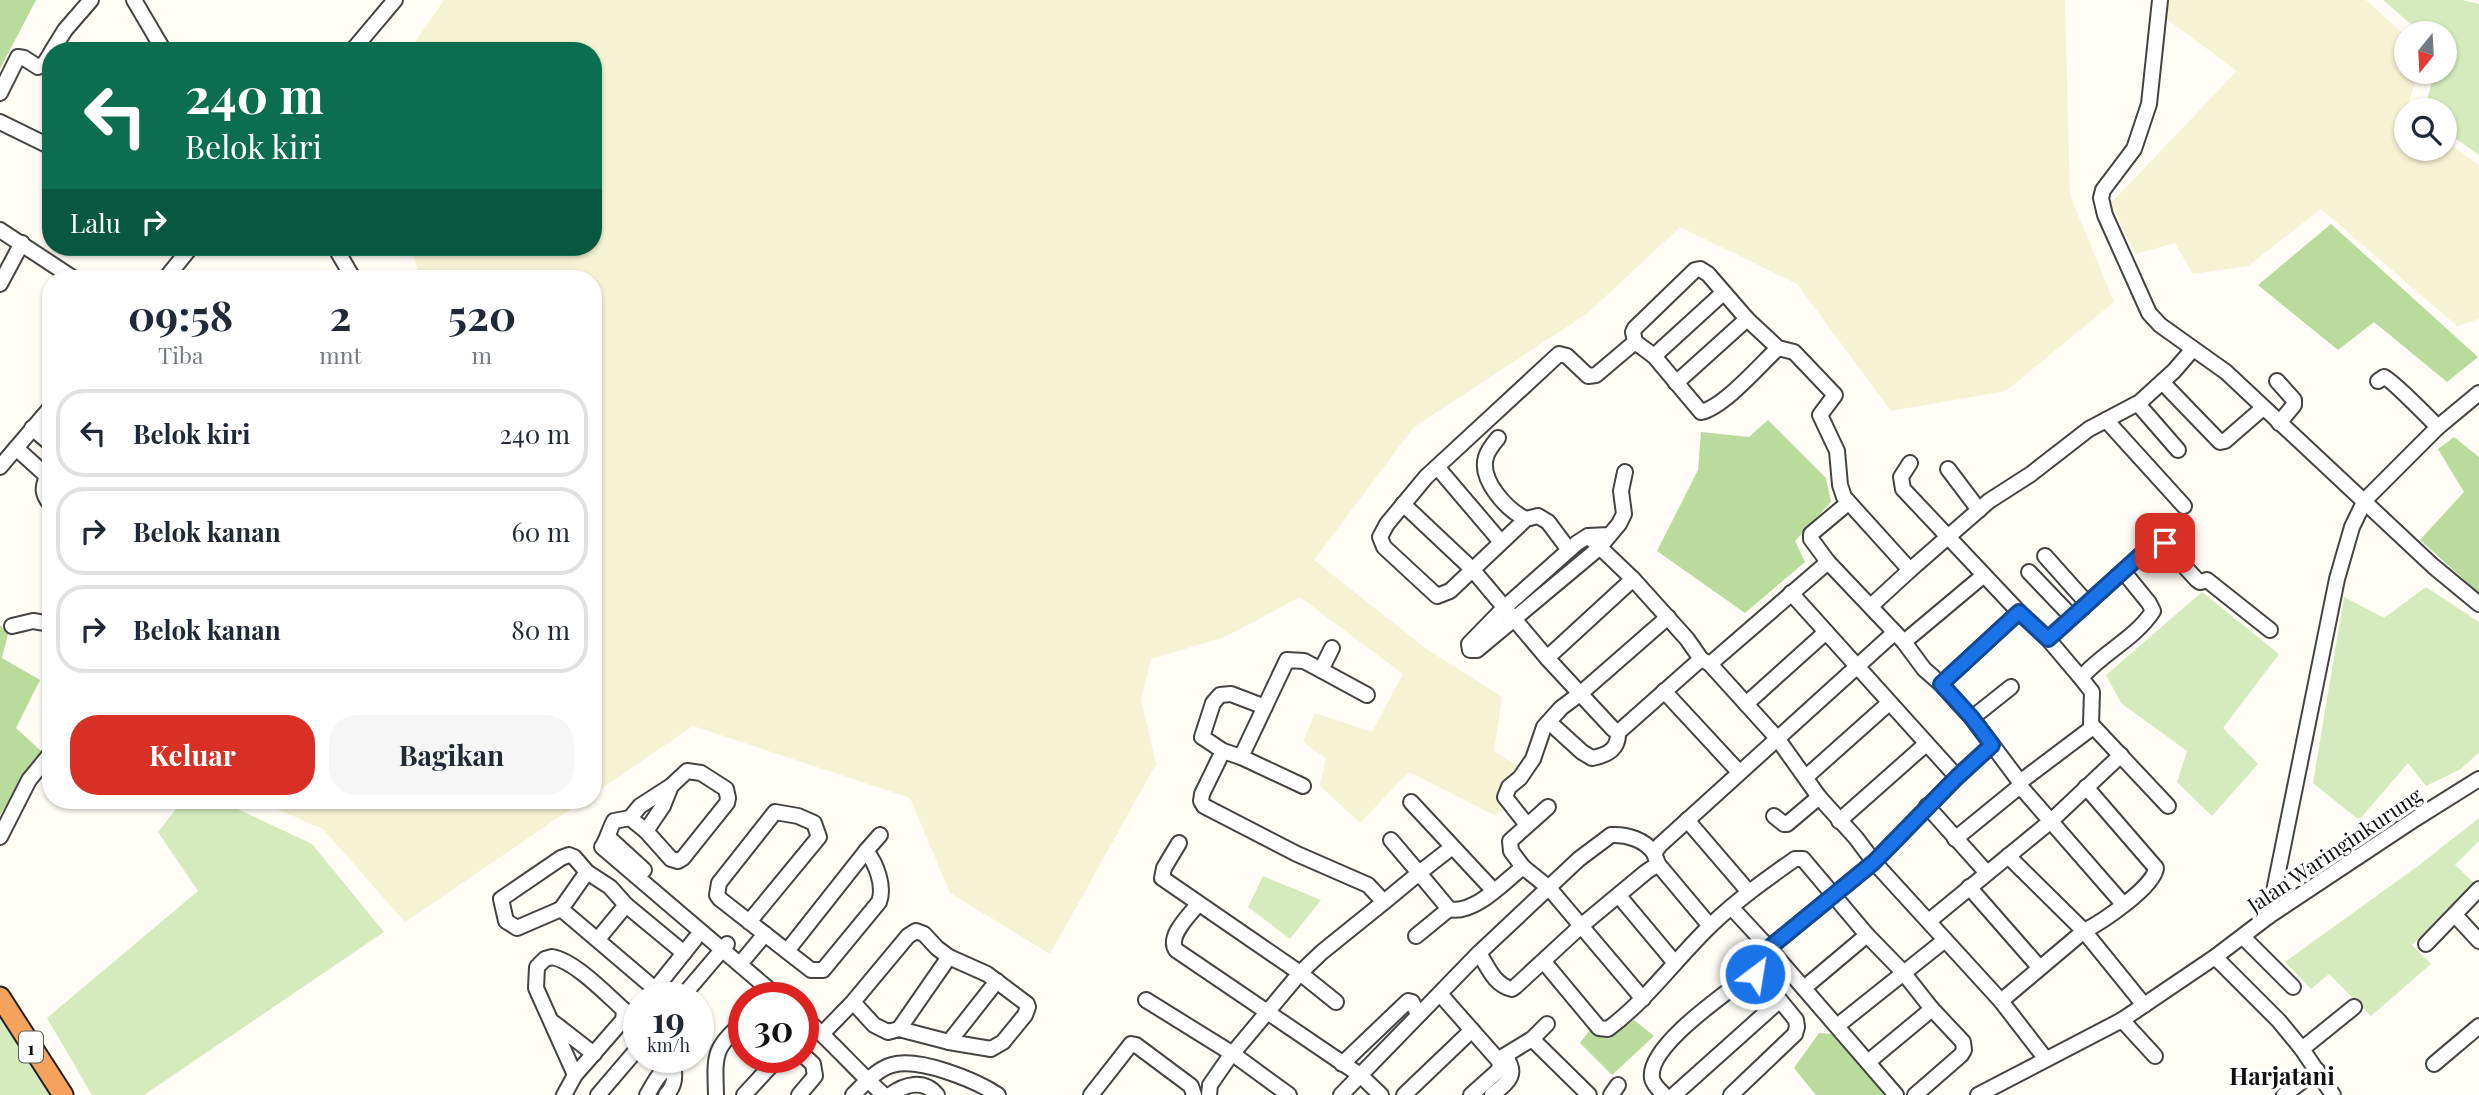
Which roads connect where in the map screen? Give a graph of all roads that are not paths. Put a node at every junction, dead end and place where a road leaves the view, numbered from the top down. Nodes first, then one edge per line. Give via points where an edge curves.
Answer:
1 (91, 0) edge
2 (134, 0) edge
3 (395, 0) edge
4 (2160, 0) edge
5 (57, 42) edge
6 (158, 42) edge
7 (360, 42) edge
8 (42, 66) edge
9 (0, 93) edge
10 (0, 122) edge
11 (42, 143) edge
12 (0, 230) edge
13 (22, 243) junction
14 (184, 256) edge
15 (61, 270) edge
16 (172, 270) edge
17 (0, 284) edge
18 (1723, 293) junction
19 (1747, 319) junction
20 (1635, 342) junction
21 (1777, 348) junction
22 (2193, 349) junction
23 (1654, 356) junction
24 (2277, 381) dead end
25 (2378, 381) dead end
26 (2162, 382) junction
27 (1676, 383) junction
28 (2479, 394) edge
29 (2138, 404) junction
30 (2263, 408) junction
31 (42, 417) edge
32 (2106, 420) junction
33 (2279, 424) junction
34 (2438, 427) junction
35 (32, 428) junction
36 (42, 436) edge
37 (1498, 438) dead end
38 (16, 448) junction
39 (2178, 450) dead end
40 (1910, 463) dead end
41 (0, 467) edge
42 (1438, 468) junction
43 (1948, 469) dead end
44 (42, 471) edge
45 (1625, 472) dead end
46 (2365, 500) junction
47 (1848, 503) junction
48 (1403, 504) junction
49 (2184, 506) dead end
50 (1979, 510) junction
51 (1525, 519) junction
52 (1609, 535) junction
53 (1588, 536) junction
54 (1949, 537) junction
55 (1501, 542) junction
56 (1598, 548) junction
57 (1569, 550) junction
58 (2045, 556) dead end
59 (1828, 562) junction
60 (1472, 569) junction
61 (1909, 570) junction
62 (2123, 571) junction
63 (2029, 572) dead end
64 (1984, 575) junction
65 (1633, 579) junction
66 (1791, 593) junction
67 (2087, 603) junction
68 (2479, 604) edge
69 (1872, 606) junction
70 (2019, 612) junction
71 (1510, 613) junction
72 (1668, 617) junction
73 (2071, 617) junction
74 (42, 622) edge
75 (12, 626) dead end
76 (2270, 630) dead end
77 (1826, 632) junction
78 (1899, 637) junction
79 (2048, 639) junction
80 (1332, 648) dead end
81 (1548, 658) junction
82 (1705, 661) junction
83 (1857, 665) junction
84 (1321, 670) junction
85 (2081, 678) junction
86 (1941, 684) junction
87 (2011, 687) dead end
88 (1664, 691) junction
89 (1581, 693) junction
90 (1367, 695) dead end
91 (1889, 703) junction
92 (1746, 704) junction
93 (1265, 707) junction
94 (1972, 718) junction
95 (1549, 722) junction
96 (2093, 727) junction
97 (1618, 732) junction
98 (1777, 738) junction
99 (1926, 744) junction
100 (1992, 745) junction
101 (1223, 751) junction
102 (2121, 755) junction
103 (1241, 757) junction
104 (42, 764) edge
105 (1739, 772) junction
106 (1806, 777) junction
107 (1957, 777) junction
108 (2479, 779) edge
109 (2020, 784) junction
110 (671, 786) junction
111 (1303, 786) dead end
112 (2086, 787) junction
113 (1819, 797) junction
114 (1411, 802) dead end
115 (1927, 806) junction
116 (2168, 806) dead end
117 (1548, 807) dead end
118 (1774, 816) dead end
119 (630, 818) junction
120 (1687, 820) junction
121 (1839, 821) junction
122 (2051, 821) junction
123 (1527, 825) junction
124 (646, 831) junction
125 (880, 835) dead end
126 (0, 838) edge
127 (1955, 839) junction
128 (1391, 840) dead end
129 (1179, 843) dead end
130 (1451, 848) junction
131 (866, 851) junction
132 (2007, 856) junction
133 (1656, 859) junction
134 (1874, 862) junction
135 (631, 865) junction
136 (1523, 867) junction
137 (587, 872) junction
138 (1419, 873) junction
139 (1987, 873) junction
140 (610, 887) junction
141 (1969, 887) junction
142 (1549, 888) junction
143 (2479, 889) edge
144 (1493, 890) junction
145 (1748, 891) junction
146 (1833, 895) junction
147 (1619, 896) junction
148 (1384, 902) junction
149 (1198, 904) junction
150 (2123, 904) junction
151 (626, 905) junction
152 (1731, 907) junction
153 (561, 909) junction
154 (1449, 909) junction
155 (2455, 915) junction
156 (2269, 916) junction
157 (1929, 920) junction
158 (749, 922) junction
159 (1581, 926) junction
160 (1710, 926) junction
161 (2084, 931) junction
162 (765, 934) junction
163 (1867, 935) junction
164 (1416, 936) dead end
165 (2243, 937) junction
166 (598, 939) junction
167 (695, 939) dead end
168 (1945, 940) junction
169 (2479, 941) edge
170 (2426, 944) dead end
171 (724, 947) junction
172 (1769, 948) junction
173 (787, 951) junction
174 (684, 953) junction
175 (1479, 953) junction
176 (949, 957) junction
177 (2215, 957) junction
178 (745, 958) junction
179 (1544, 962) junction
180 (1675, 963) junction
181 (2039, 967) junction
182 (1902, 971) junction
183 (1300, 973) junction
184 (1757, 974) junction
185 (997, 981) junction
186 (641, 982) edge
187 (661, 982) edge
188 (694, 982) edge
189 (762, 982) edge
190 (773, 982) edge
191 (1804, 988) junction
192 (2293, 988) dead end
193 (1440, 994) junction
194 (0, 997) edge
195 (1643, 999) junction
196 (1146, 1000) dead end
197 (1779, 1001) junction
198 (2001, 1001) junction
199 (853, 1002) junction
200 (1336, 1002) dead end
201 (2144, 1005) junction
202 (2354, 1007) dead end
203 (1932, 1009) junction
204 (1268, 1013) junction
205 (1418, 1014) junction
206 (2122, 1020) junction
207 (551, 1021) junction
208 (819, 1024) edge
209 (1547, 1024) dead end
210 (1837, 1026) junction
211 (2479, 1026) edge
212 (819, 1027) edge
213 (899, 1029) junction
214 (1472, 1030) junction
215 (826, 1031) junction
216 (728, 1036) edge
217 (1532, 1039) junction
218 (949, 1042) junction
219 (1362, 1044) junction
220 (2302, 1049) junction
221 (594, 1054) junction
222 (1233, 1054) junction
223 (2155, 1056) dead end
224 (1502, 1058) junction
225 (2045, 1058) junction
226 (1377, 1059) junction
227 (1868, 1062) junction
228 (1342, 1064) junction
229 (2434, 1065) dead end
230 (623, 1066) edge
231 (2317, 1070) junction
232 (764, 1073) edge
233 (815, 1073) edge
234 (575, 1075) junction
235 (1360, 1075) junction
236 (872, 1081) edge
237 (1738, 1093) edge
238 (885, 1094) edge
239 (997, 1094) edge
240 (63, 1095) edge
241 (564, 1095) edge
242 (598, 1095) edge
243 (648, 1095) edge
244 (666, 1095) edge
245 (716, 1095) edge
246 (744, 1095) edge
247 (799, 1095) edge
248 (853, 1095) edge
249 (937, 1095) edge
250 (1091, 1095) edge
251 (1194, 1095) edge
252 (1209, 1095) edge
253 (1289, 1095) edge
254 (1341, 1095) edge
255 (1381, 1095) edge
256 (1404, 1095) edge
257 (1471, 1095) edge
258 (1492, 1095) edge
259 (1589, 1095) edge
260 (1664, 1095) edge
261 (1674, 1095) edge
262 (1896, 1095) edge
263 (1915, 1095) edge
264 (1978, 1095) edge
265 (2284, 1095) edge
266 (2333, 1095) edge

1 - 5 street
2 - 6 street
3 - 7 street
4 - 22 street via 2142,129 2101,198 2150,313
8 - 9 street via 18,57
10 - 11 street
12 - 13 street
13 - 15 street
13 - 17 street
14 - 16 street
18 - 19 street
18 - 20 street via 1708,274 1697,269 1635,328
18 - 23 street
19 - 21 street
19 - 27 street
20 - 23 street
20 - 42 street via 1591,377 1559,354
21 - 27 street via 1736,389 1704,412
21 - 47 street via 1794,352 1835,395 1819,415 1837,451 1840,485
22 - 26 street
22 - 30 street via 2226,372
23 - 27 street
24 - 33 street via 2294,400
25 - 34 street via 2390,378
26 - 29 street
26 - 30 street via 2220,443
28 - 34 street
29 - 32 street
29 - 39 street
30 - 33 street
31 - 35 street
32 - 49 street
32 - 50 street
33 - 46 street
34 - 46 street
35 - 36 street
35 - 38 street
37 - 51 street via 1486,457 1488,478 1515,514
38 - 41 street
38 - 44 street
40 - 54 street via 1901,477 1903,489
42 - 48 street
42 - 55 street
43 - 50 street
45 - 52 street via 1621,491 1624,517
46 - 68 street
46 - 156 street via 2337,579
47 - 59 street via 1810,536
47 - 61 street
48 - 60 street
48 - 60 street via 1380,537 1384,547 1437,596 1451,591
50 - 54 street
51 - 55 street
51 - 57 street via 1538,516 1548,522
52 - 53 street
52 - 56 street
53 - 56 street
53 - 57 street
54 - 61 street
54 - 64 street
55 - 60 street
56 - 65 street
56 - 71 street
57 - 71 street
58 - 67 street
59 - 66 street
59 - 69 street
60 - 71 street
61 - 69 street
62 - 67 street
62 - 76 street via 2161,541 2197,580 2207,580
62 - 85 street via 2153,611
63 - 73 street
64 - 70 street
64 - 78 street
65 - 72 street
65 - 81 street
66 - 77 street
66 - 82 street
67 - 73 street
69 - 78 street
70 - 79 street
70 - 86 street
71 - 81 street
72 - 82 street
72 - 89 street
73 - 79 street
74 - 75 street
77 - 83 street
77 - 92 street
78 - 83 street
78 - 86 street
79 - 85 street
80 - 84 street
81 - 89 street
82 - 88 street
82 - 92 street
83 - 91 street
83 - 98 street
84 - 90 street
84 - 93 street via 1304,661 1287,660
85 - 96 street via 2092,692
86 - 94 street
87 - 94 street
88 - 97 street
88 - 105 street
89 - 95 street
89 - 97 street
91 - 99 street
91 - 106 street
92 - 98 street
93 - 101 street via 1231,694 1217,697 1202,736
93 - 103 street
94 - 100 street
95 - 97 street via 1592,758 1614,748
95 - 123 street via 1533,759 1505,797
96 - 102 street
96 - 109 street
98 - 105 street
98 - 106 street
99 - 107 street
99 - 121 street
100 - 107 street
100 - 109 street
101 - 103 street
101 - 148 street via 1202,794 1204,806 1368,885
102 - 112 street
102 - 116 street
103 - 111 street
104 - 126 street
105 - 120 street
106 - 113 street
107 - 115 street
108 - 156 street, Jalan Waringinkurung
109 - 122 street
109 - 127 street
110 - 119 street
110 - 124 street
110 - 124 street via 687,771 701,773 726,789 728,800 681,860 671,859
112 - 122 street
112 - 150 street via 2156,868 2151,880
113 - 118 street via 1787,824
113 - 121 street
114 - 130 street
115 - 127 street
115 - 134 street
117 - 123 street
119 - 124 street
119 - 135 street via 614,821 609,838
120 - 133 street via 1660,845
120 - 145 street
121 - 134 street
122 - 132 street
122 - 150 street
123 - 136 street via 1509,845
125 - 131 street
127 - 139 street
128 - 138 street
129 - 149 street via 1162,878
130 - 138 street
130 - 144 street
131 - 173 street
131 - 173 street via 874,861 882,893 879,902 823,970 811,970
132 - 139 street
132 - 161 street
133 - 142 street via 1646,844 1611,835
133 - 147 street
133 - 160 street
134 - 146 street
134 - 157 street
135 - 140 street
135 - 171 street
136 - 142 street
136 - 144 street
137 - 140 street
137 - 153 street
137 - 153 street via 574,858 561,858 501,899 506,921 517,928
138 - 148 street
138 - 154 street
139 - 141 street
140 - 151 street
141 - 157 street
141 - 181 street
142 - 159 street
142 - 175 street
143 - 155 street
144 - 154 street via 1471,908
145 - 146 street via 1799,858
145 - 152 street
146 - 163 street
146 - 172 street
147 - 159 street
147 - 180 street
148 - 183 street
149 - 183 street
149 - 204 street via 1174,937 1173,947
150 - 161 street
151 - 166 street
151 - 174 street
152 - 160 street
152 - 172 street
153 - 166 street
154 - 164 street
155 - 169 street
155 - 170 street
156 - 165 street, Jalan Waringinkurung
157 - 168 street
158 - 158 street via 719,898 719,883 775,812 814,823 818,838
158 - 162 street
159 - 179 street
159 - 195 street
160 - 180 street
161 - 181 street
161 - 201 street
162 - 173 street
162 - 178 street
163 - 182 street
163 - 191 street
165 - 177 street, Jalan Waringinkurung
165 - 192 street
166 - 186 street
167 - 174 street
168 - 182 street
168 - 198 street
171 - 178 street
171 - 188 street
171 - 189 street
172 - 184 street
172 - 191 street
174 - 187 street
175 - 179 street via 1498,983 1512,989
175 - 193 street
176 - 185 street
176 - 199 street via 924,934 913,932
176 - 213 street
177 - 201 street, Jalan Waringinkurung
177 - 220 street
178 - 190 street
179 - 195 street via 1600,1029 1609,1028
180 - 195 street
181 - 198 street
182 - 203 street
182 - 210 street
183 - 200 street
183 - 204 street
184 - 197 street
184 - 260 street via 1749,975 1674,1035 1651,1075
185 - 218 street
185 - 218 street via 1027,1004 1025,1015 991,1049
191 - 210 street
193 - 205 street
193 - 214 street
194 - 240 highway, 1
196 - 222 street
197 - 237 street via 1797,1020 1797,1030
197 - 261 street
198 - 225 street
199 - 213 street via 881,1030
199 - 215 street
201 - 206 street, Jalan Waringinkurung
202 - 220 street
203 - 227 street
203 - 263 street via 1964,1042 1964,1050
204 - 222 street
204 - 228 street
205 - 219 street via 1408,1001
205 - 226 street
206 - 223 street
206 - 225 street, Jalan Waringinkurung
207 - 221 street
207 - 221 street via 535,985 537,967 552,957 566,962 624,1010 623,1020
207 - 234 street
208 - 215 street
209 - 217 street
210 - 227 street
211 - 229 street
212 - 215 street
213 - 218 street
214 - 224 street
214 - 256 street
215 - 236 street
216 - 245 street via 717,1052
217 - 224 street
217 - 259 street
219 - 226 street
219 - 228 street
220 - 231 street
221 - 234 street
222 - 252 street via 1210,1086
222 - 253 street
224 - 257 street via 1499,1070
224 - 258 street via 1511,1064 1512,1073
225 - 264 street, Jalan Waringinkurung
226 - 235 street
227 - 262 street
228 - 235 street
230 - 242 street
231 - 265 street
231 - 266 street
232 - 246 street
233 - 247 street
234 - 241 street
235 - 254 street
235 - 255 street
236 - 238 street
236 - 239 street via 890,1066 903,1063 945,1072
236 - 248 street
238 - 249 street via 914,1084 926,1085
243 - 244 street via 660,1074 670,1068 674,1079
250 - 251 street via 1131,1044 1191,1087

